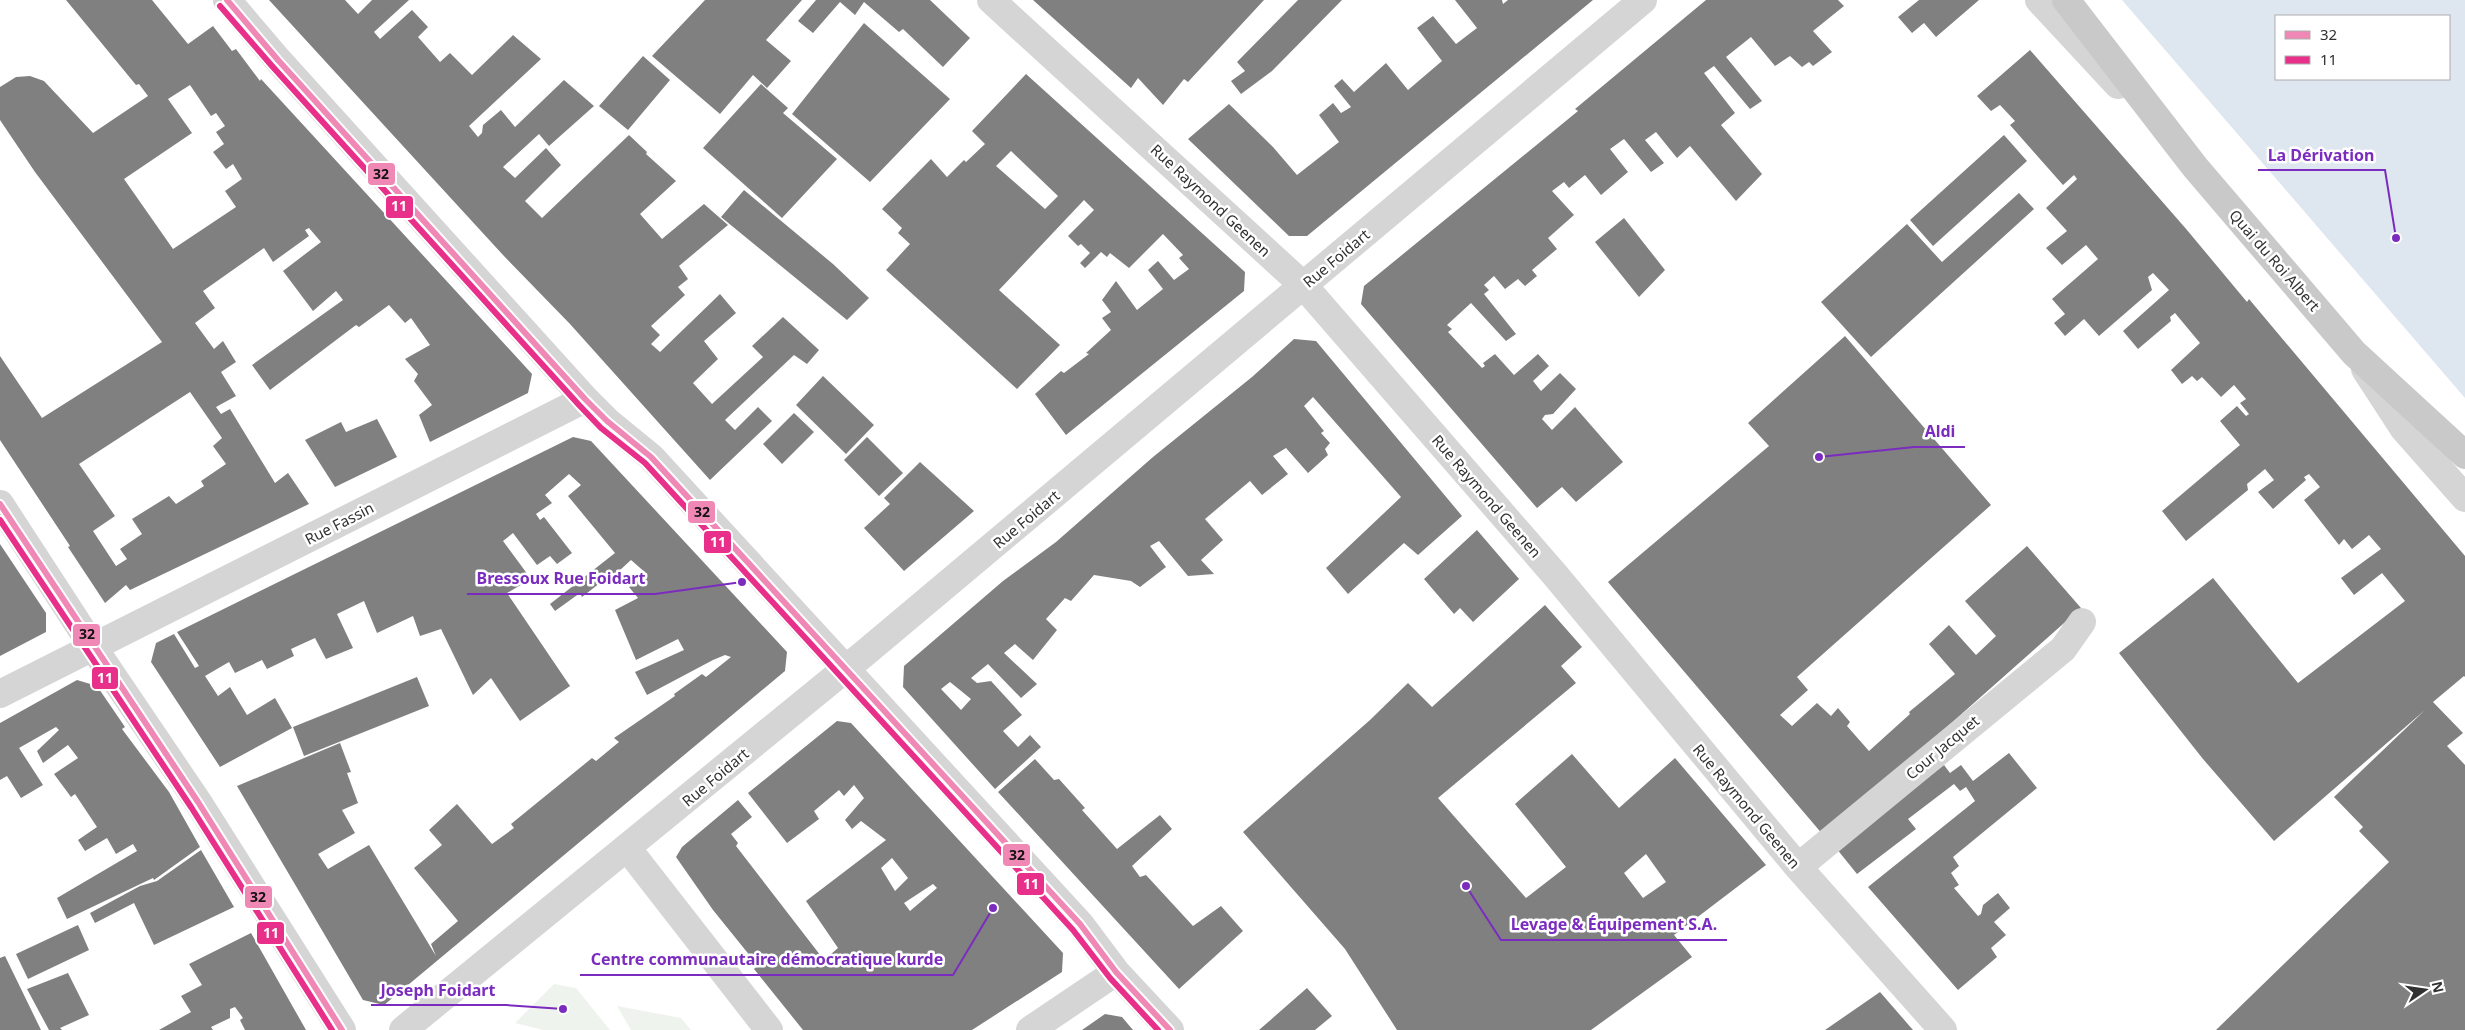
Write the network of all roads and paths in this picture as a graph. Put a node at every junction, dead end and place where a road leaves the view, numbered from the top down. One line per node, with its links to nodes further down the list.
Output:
1 (227, 0): 9 (street)
2 (991, 0): 7 (street, Rue Raymond Geenen)
3 (1643, 0): 7 (street, Rue Foidart)
4 (2039, 0): 6 (street, Quai du Roi Albert)
5 (2066, 0): 6 (main road, Quai du Roi Albert)
6 (2195, 167): 8 (main road, Quai du Roi Albert)
7 (1304, 286): 15 (street, Rue Foidart); 18 (street, Rue Raymond Geenen)
8 (2354, 353): 10 (main road, Quai du Roi Albert); 11 (street, Quai du Roi Albert)
9 (585, 399): 14 (street, Rue Fassin); 15 (street)
10 (2465, 455)
11 (2465, 498)
12 (0, 504): 14 (street)
13 (2082, 622): 18 (street, Cour Jacquet)
14 (92, 648): 16 (street, Rue Fassin); 20 (street)
15 (847, 668): 17 (street, Rue Foidart); 19 (street)
16 (0, 694)
17 (628, 849): 21 (street, Rue Foidart); 22 (street)
18 (1798, 867): 25 (street, Rue Raymond Geenen)
19 (1116, 972): 23 (street); 24 (street)
20 (342, 1030)
21 (403, 1030)
22 (769, 1030)
23 (1030, 1030)
24 (1170, 1030)
25 (1943, 1030)

